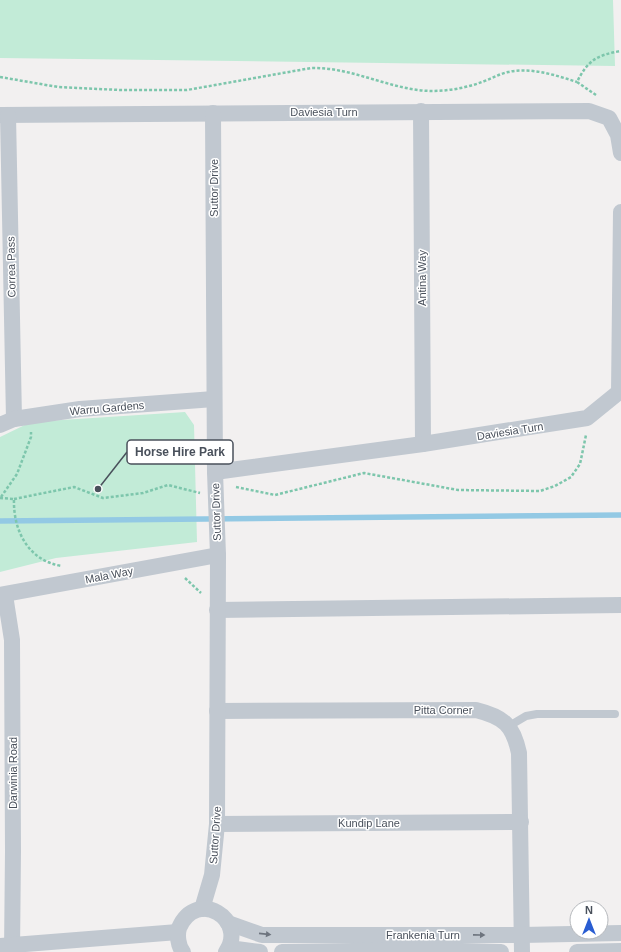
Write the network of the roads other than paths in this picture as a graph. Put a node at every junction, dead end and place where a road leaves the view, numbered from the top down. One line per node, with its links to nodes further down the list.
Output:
1 (421, 111): 2 (street, Daviesia Turn); 4 (street, Daviesia Turn); 8 (street, Antina Way)
2 (213, 113): 3 (street, Daviesia Turn); 6 (street, Suttor Drive)
3 (4, 115): 7 (street, Correa Pass)
4 (621, 153)
5 (621, 212): 8 (street, Daviesia Turn)
6 (214, 399): 7 (street, Warru Gardens); 9 (street, Suttor Drive)
7 (7, 422)
8 (423, 444): 9 (street, Daviesia Turn)
9 (215, 472): 10 (street, Suttor Drive)
10 (218, 555): 11 (street, Mala Way); 13 (street, Suttor Drive)
11 (2, 595): 25 (street, Darwinia Road)
12 (621, 605): 13 (street)
13 (217, 610): 14 (street, Suttor Drive)
14 (217, 711): 16 (street, Pitta Corner); 18 (street, Suttor Drive)
15 (615, 714): 16 (lane)
16 (508, 726): 17 (street, Pitta Corner)
17 (521, 822): 18 (street, Kundip Lane); 23 (street, Pitta Corner)
18 (217, 824): 19 (street, Suttor Drive)
19 (202, 909): 20 (street, Frankenia Turn); 21 (street)
20 (228, 923): 24 (street, Frankenia Turn, one-way to 24); 26 (street)
21 (178, 932): 25 (street); 27 (street)
22 (621, 933): 23 (street, Frankenia Turn)
23 (522, 935): 24 (street, Frankenia Turn, one-way to 23); 31 (street, Pitta Corner)
24 (423, 945): 29 (street, Frankenia Turn); 30 (street, Frankenia Turn)
25 (8, 948)
26 (227, 950): 28 (street)
27 (183, 952)
28 (260, 952)
29 (282, 952)
30 (501, 952)
31 (522, 952)
32 (576, 952): 33 (street)
33 (621, 952)

